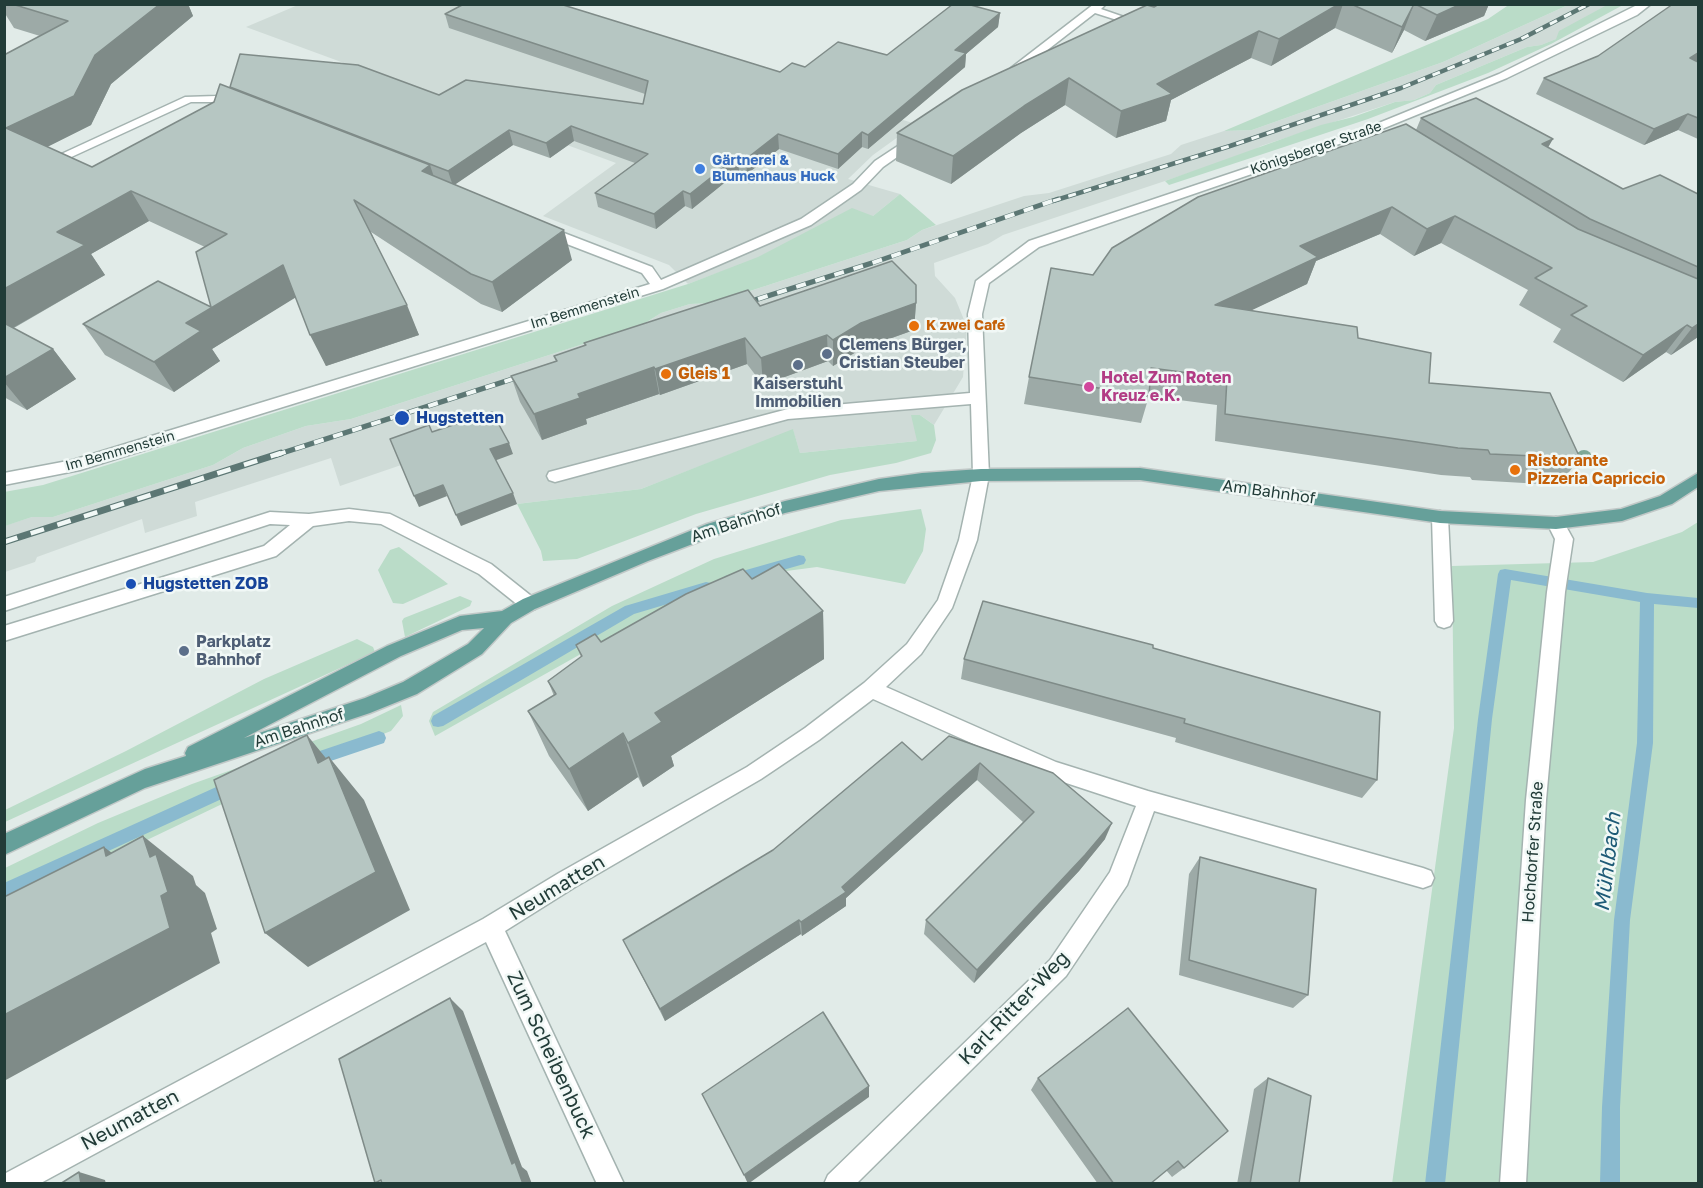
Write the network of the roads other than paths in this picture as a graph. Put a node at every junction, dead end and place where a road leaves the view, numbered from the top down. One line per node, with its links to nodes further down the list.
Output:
1 (1646, 4): 10 (street, Königsberger Straße)
2 (1098, 7): 3 (street); 4 (street)
3 (1149, 28)
4 (1002, 79)
5 (249, 112): 7 (street)
6 (926, 131): 9 (street, Im Bemmenstein)
7 (63, 156)
8 (529, 224): 9 (street)
9 (658, 286): 13 (street, Im Bemmenstein)
10 (978, 399): 11 (street); 12 (street)
11 (981, 475): 15 (main road, Am Bahnhof); 19 (main road, Am Bahnhof); 23 (street, Neumatten)
12 (555, 476)
13 (4, 479)
14 (1698, 479): 17 (main road, Am Bahnhof)
15 (1440, 517): 17 (main road, Am Bahnhof); 21 (street)
16 (309, 520): 18 (street); 19 (street); 22 (street)
17 (1556, 523): 32 (street, Hochdorfer Straße)
18 (4, 604)
19 (529, 604): 20 (main road, Am Bahnhof)
20 (505, 618): 24 (main road, Am Bahnhof); 24 (main road, Am Bahnhof)
21 (1444, 621)
22 (4, 634)
23 (871, 689): 25 (street); 28 (street, Neumatten)
24 (142, 780): 26 (main road, Am Bahnhof)
25 (1148, 800): 27 (street); 31 (street, Karl-Ritter-Weg)
26 (4, 844)
27 (1423, 878)
28 (491, 927): 29 (street, Neumatten); 30 (street, Zum Scheibenbuck)
29 (12, 1184)
30 (611, 1184)
31 (837, 1184)
32 (1513, 1184)

